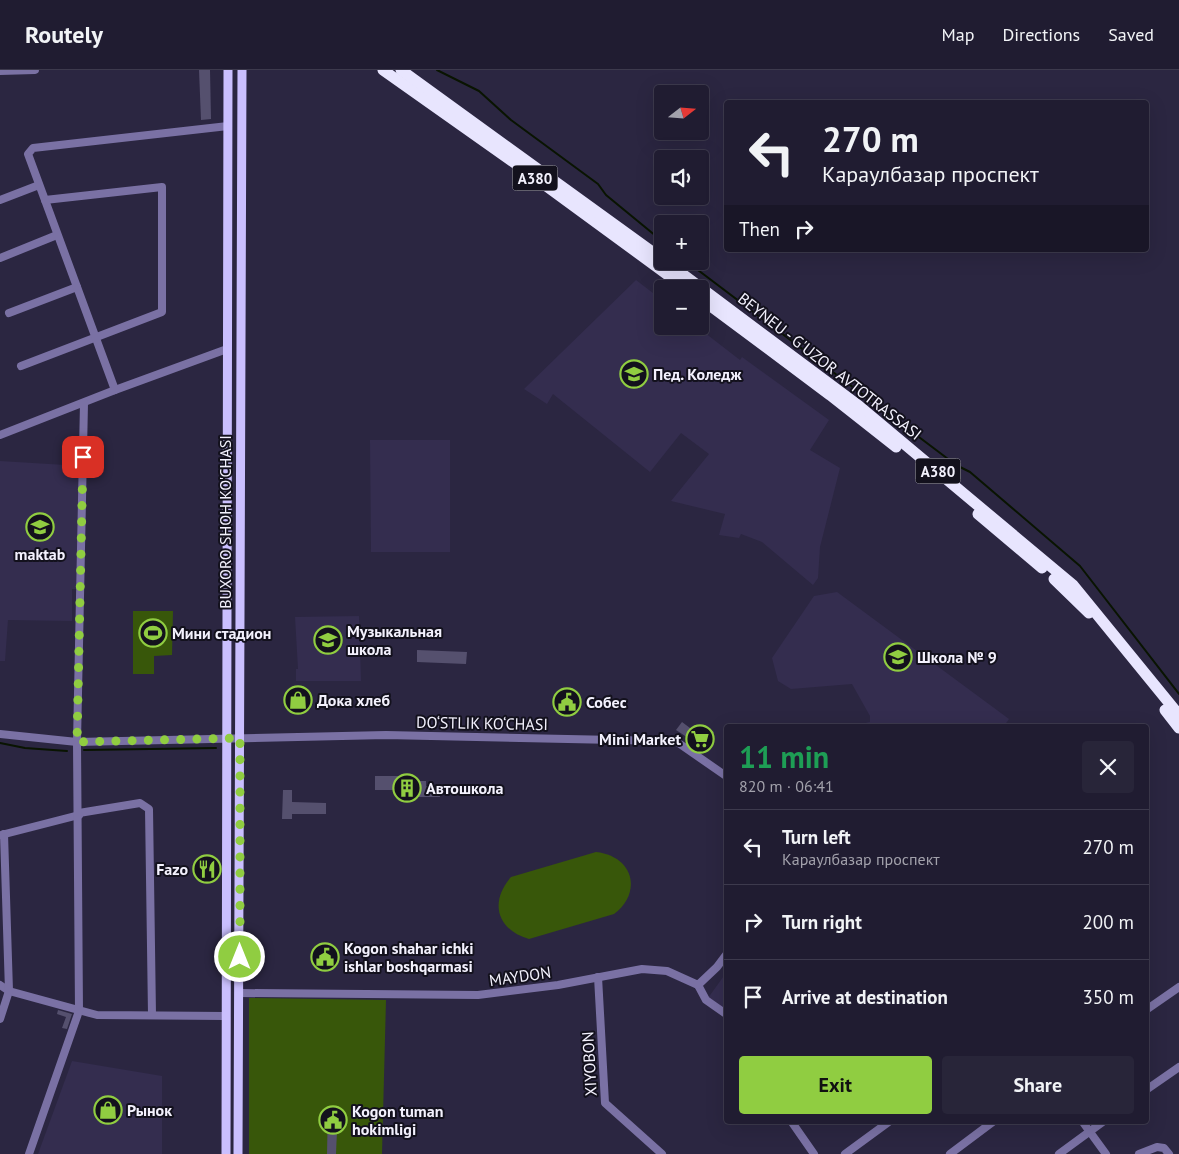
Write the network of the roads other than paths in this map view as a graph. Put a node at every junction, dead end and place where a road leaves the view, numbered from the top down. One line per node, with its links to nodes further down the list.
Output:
1 (36, 70): 6 (street)
2 (228, 70): 7 (main road, BUXORO SHOH KO'CHASI)
3 (242, 70): 28 (main road, BUXORO SHOH KO'CHASI)
4 (383, 70): 15 (highway, A380)
5 (401, 70): 12 (highway, BEYNEU - G'UZOR AVTOTRASSASI / A380)
6 (0, 71)
7 (228, 126): 8 (street); 20 (main road, BUXORO SHOH KO'CHASI)
8 (39, 185): 9 (street); 10 (street)
9 (0, 200)
10 (45, 200): 11 (street); 19 (street)
11 (57, 236): 13 (street); 16 (street)
12 (654, 253)
13 (0, 258)
14 (677, 270): 25 (highway, BEYNEU - G'UZOR AVTOTRASSASI / A380)
15 (675, 280)
16 (78, 288): 18 (street); 19 (street)
17 (709, 305): 26 (highway, BEYNEU - G'UZOR AVTOTRASSASI / A380)
18 (9, 313)
19 (97, 338): 21 (street); 22 (street)
20 (227, 350): 22 (street); 29 (main road, BUXORO SHOH KO'CHASI)
21 (21, 366)
22 (115, 390): 23 (street)
23 (84, 402): 24 (street); 30 (street)
24 (0, 435)
25 (1179, 716)
26 (1179, 728)
27 (0, 734): 30 (street, DO‘STLIK KO‘CHASI)
28 (240, 738): 29 (street, DO‘STLIK KO‘CHASI); 31 (street, DO‘STLIK KO‘CHASI); 41 (main road, BUXORO SHOH KO'CHASI)
29 (227, 739): 30 (street, DO‘STLIK KO‘CHASI); 40 (main road, BUXORO SHOH KO'CHASI)
30 (77, 742): 32 (street)
31 (724, 775)
32 (79, 814): 33 (street); 43 (street); 45 (street)
33 (2, 834): 39 (street)
34 (724, 958): 37 (street)
35 (598, 977): 37 (street, MAYDON); 41 (street, MAYDON); 59 (street, XIYOBON)
36 (0, 985): 39 (street)
37 (698, 985): 44 (street)
38 (1179, 987): 42 (street)
39 (9, 991): 43 (street); 47 (street)
40 (226, 993): 41 (main road); 46 (main road, BUXORO SHOH KO'CHASI)
41 (240, 993): 58 (main road, BUXORO SHOH KO'CHASI)
42 (1149, 1008)
43 (80, 1011): 45 (street); 56 (street)
44 (724, 1013)
45 (152, 1015): 46 (street)
46 (225, 1016): 57 (main road, BUXORO SHOH KO'CHASI)
47 (0, 1019)
48 (1179, 1066): 49 (street)
49 (1149, 1088)
50 (792, 1124): 60 (street)
51 (886, 1124): 61 (street)
52 (990, 1124): 62 (street)
53 (1084, 1124): 55 (street)
54 (1100, 1124): 55 (street)
55 (1089, 1132): 63 (street); 64 (street)
56 (29, 1154)
57 (226, 1154)
58 (238, 1154)
59 (662, 1154)
60 (814, 1154)
61 (845, 1154)
62 (950, 1154)
63 (1059, 1154)
64 (1106, 1154)
65 (1139, 1154): 66 (street)
66 (1169, 1154)

